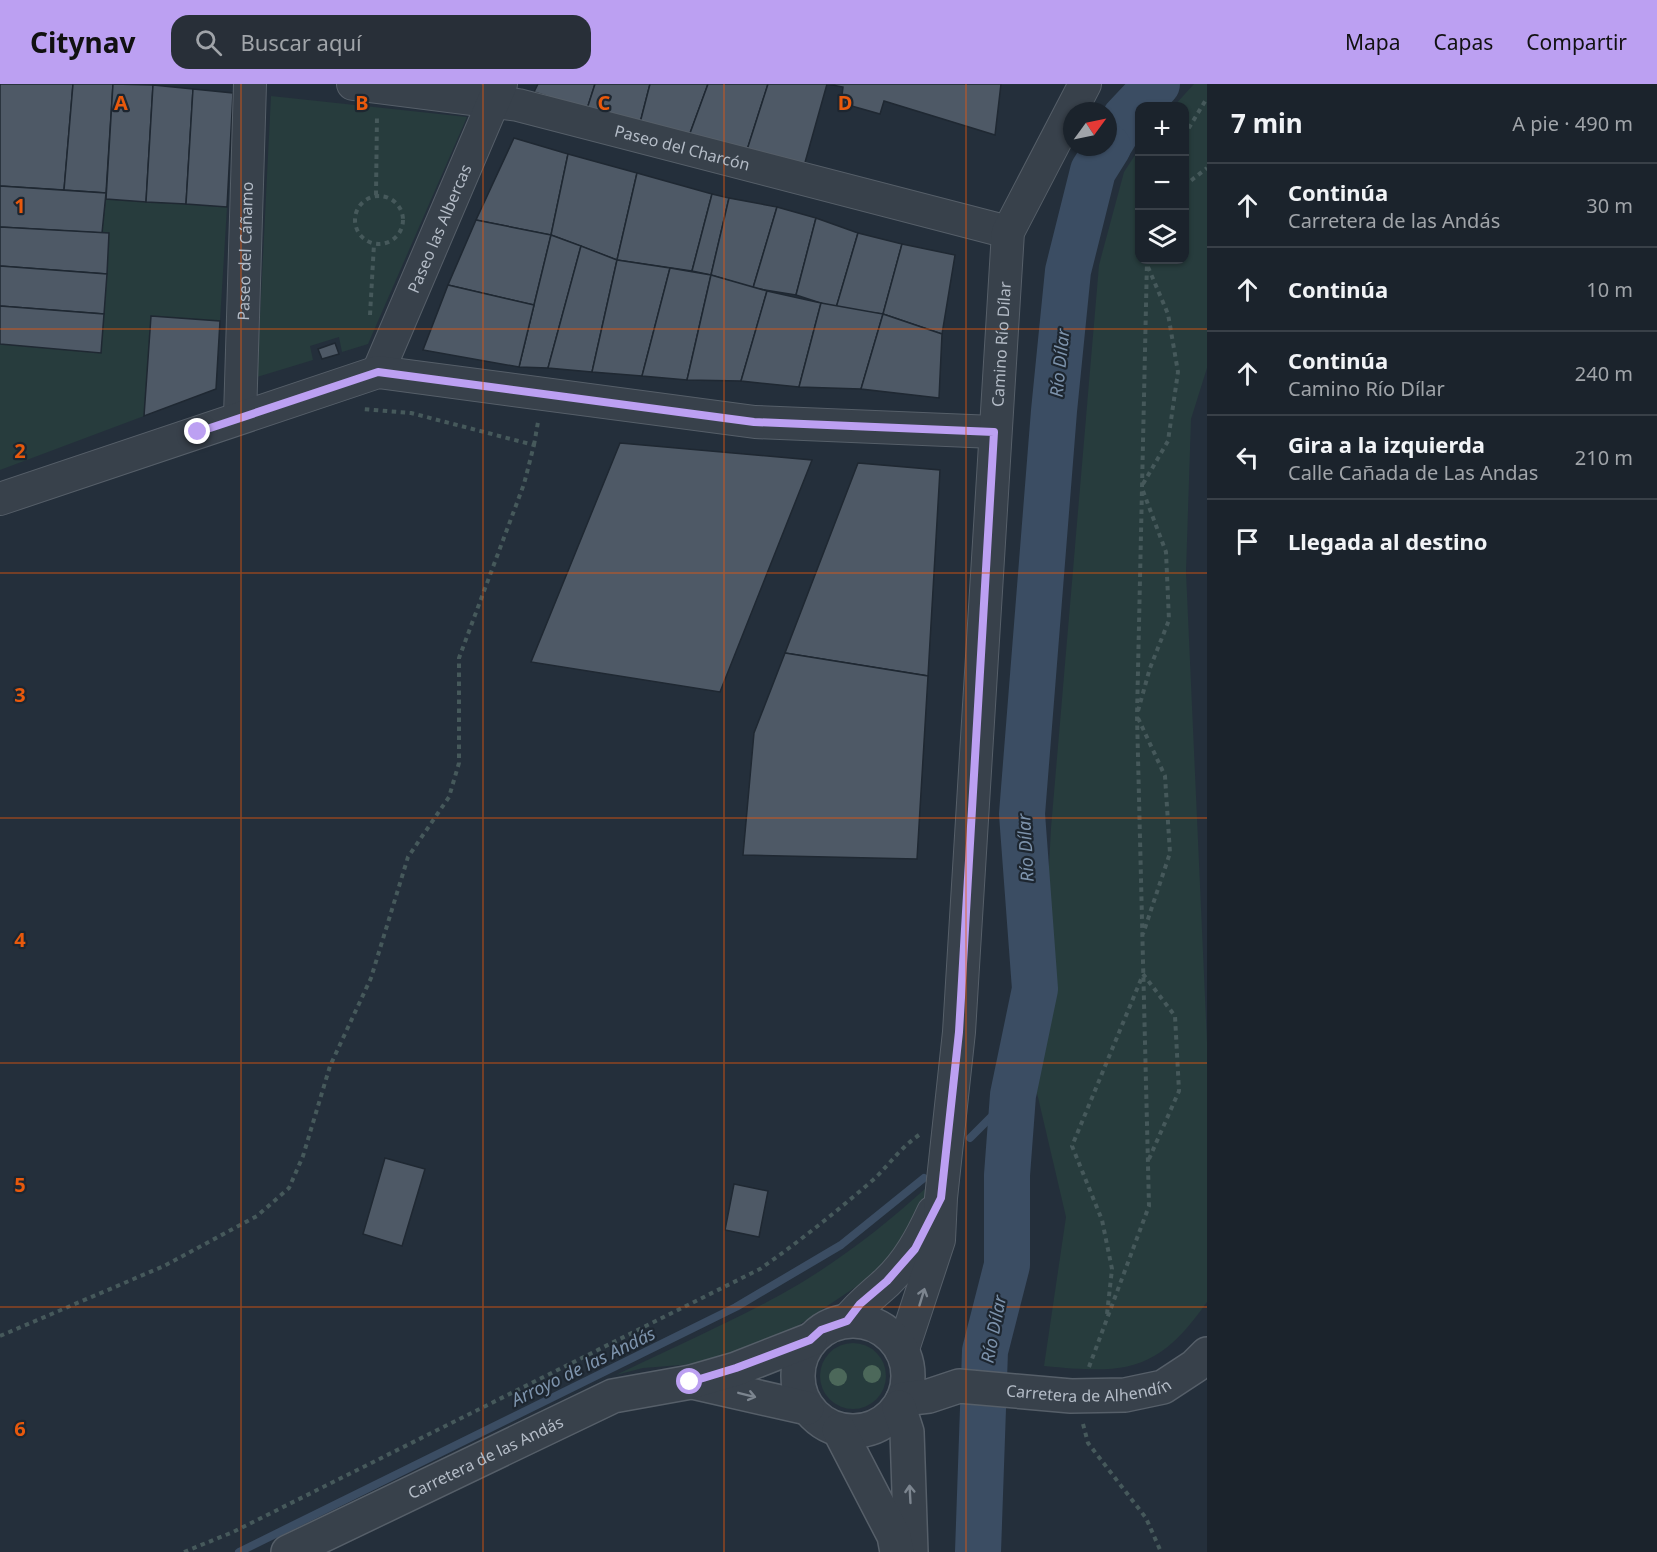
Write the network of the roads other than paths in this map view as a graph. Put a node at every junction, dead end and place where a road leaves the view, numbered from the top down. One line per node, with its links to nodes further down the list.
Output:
1 (250, 84): 7 (street, Paseo del Cáñamo)
2 (1082, 85): 5 (street, Camino Río Dílar)
3 (366, 86): 4 (street, Paseo del Charcón)
4 (497, 93): 5 (street, Paseo del Charcón); 6 (street, Paseo las Albercas)
5 (1008, 232): 8 (street, Camino Río Dílar)
6 (378, 372): 7 (street); 8 (street)
7 (240, 417): 9 (street)
8 (994, 432): 10 (street, Camino Río Dílar)
9 (0, 499)
10 (941, 1198): 11 (street, Camino Río Dílar); 14 (street, Camino Río Dílar, one-way to 10)
11 (847, 1321): 12 (street); 14 (street)
12 (810, 1340): 15 (street, Carretera de las Andás); 18 (street)
13 (1207, 1354): 16 (street, Carretera de Alhendín)
14 (904, 1356): 16 (street, Carretera de Alhendín); 17 (street)
15 (690, 1382): 18 (street, Carretera de las Andás, one-way to 18); 20 (street, Carretera de las Andás)
16 (959, 1386): 17 (street, Carretera de Alhendín)
17 (901, 1403): 19 (street); 22 (street, one-way to 17)
18 (807, 1408): 19 (street)
19 (839, 1430): 21 (street)
20 (288, 1552)
21 (897, 1552)
22 (911, 1552)

